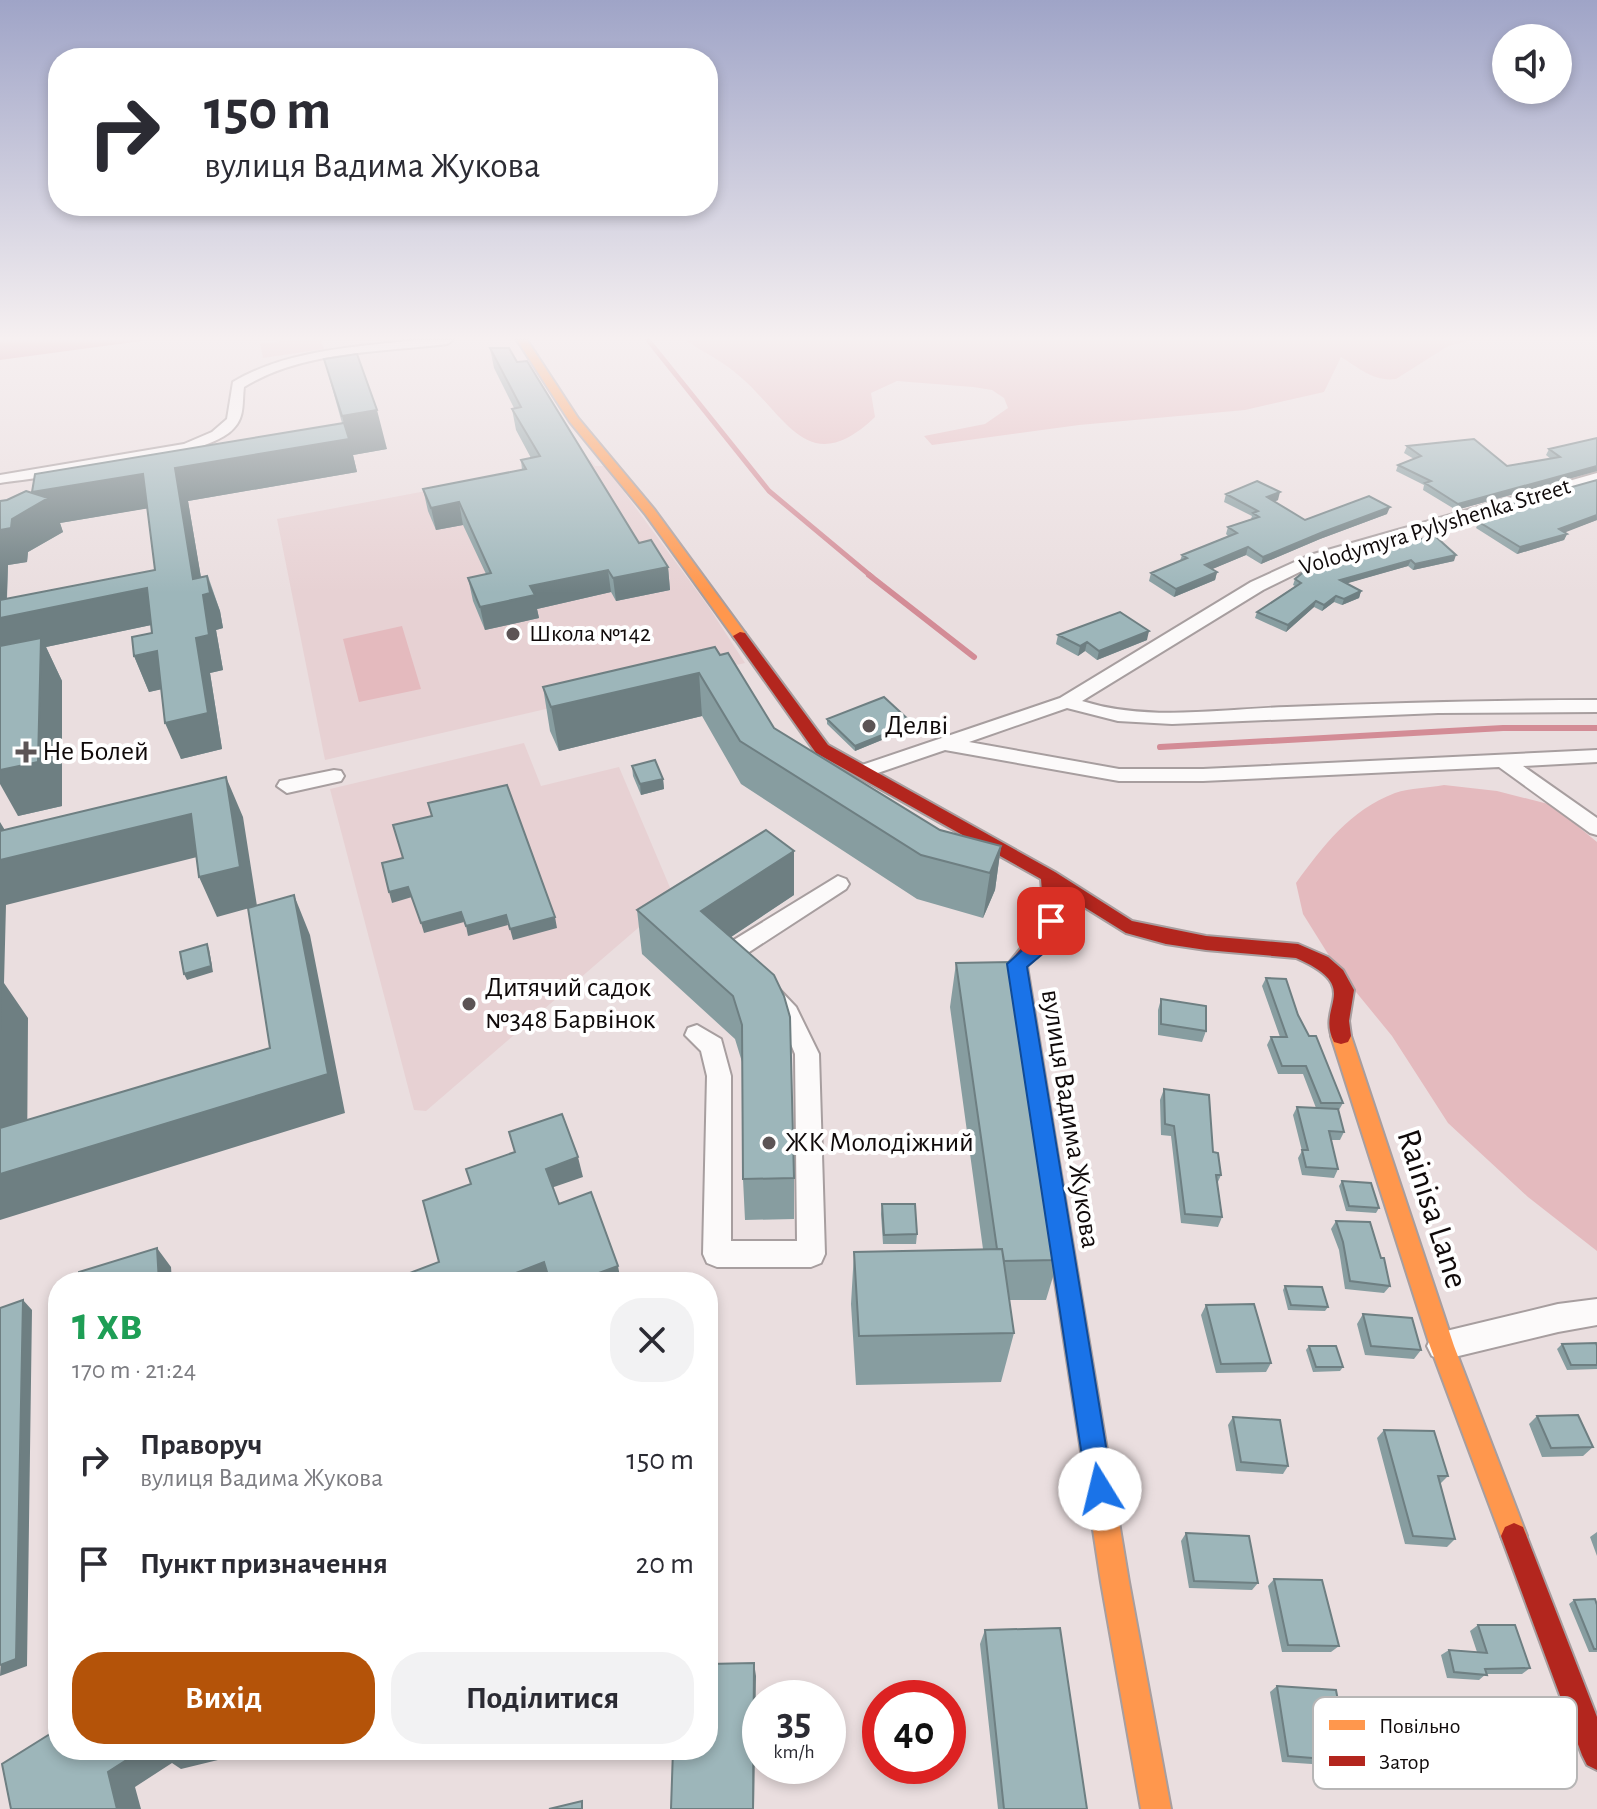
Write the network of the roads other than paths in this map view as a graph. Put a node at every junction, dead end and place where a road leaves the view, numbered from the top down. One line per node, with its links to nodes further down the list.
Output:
1 (229, 424): 4 (street)
2 (578, 424): 10 (street)
3 (1597, 477): 5 (street, Volodymyra Pylyshenka Street)
4 (0, 479)
5 (1067, 702): 6 (street); 7 (street, Volodymyra Pylyshenka Street)
6 (1597, 706)
7 (947, 745): 9 (street); 10 (street, Volodymyra Pylyshenka Street)
8 (1597, 756): 9 (street)
9 (1502, 760): 13 (street)
10 (863, 772): 14 (street)
11 (334, 776): 12 (street)
12 (287, 786)
13 (1597, 828)
14 (1049, 876): 18 (street, Rainisa Lane); 22 (street, вулиця Вадима Жукова)
15 (838, 884): 16 (street)
16 (697, 1035)
17 (1597, 1312): 18 (street)
18 (1442, 1346): 19 (street, Rainisa Lane)
19 (1575, 1697)
20 (1577, 1702): 21 (street, Rainisa Lane)
21 (1597, 1755)
22 (1156, 1809)

